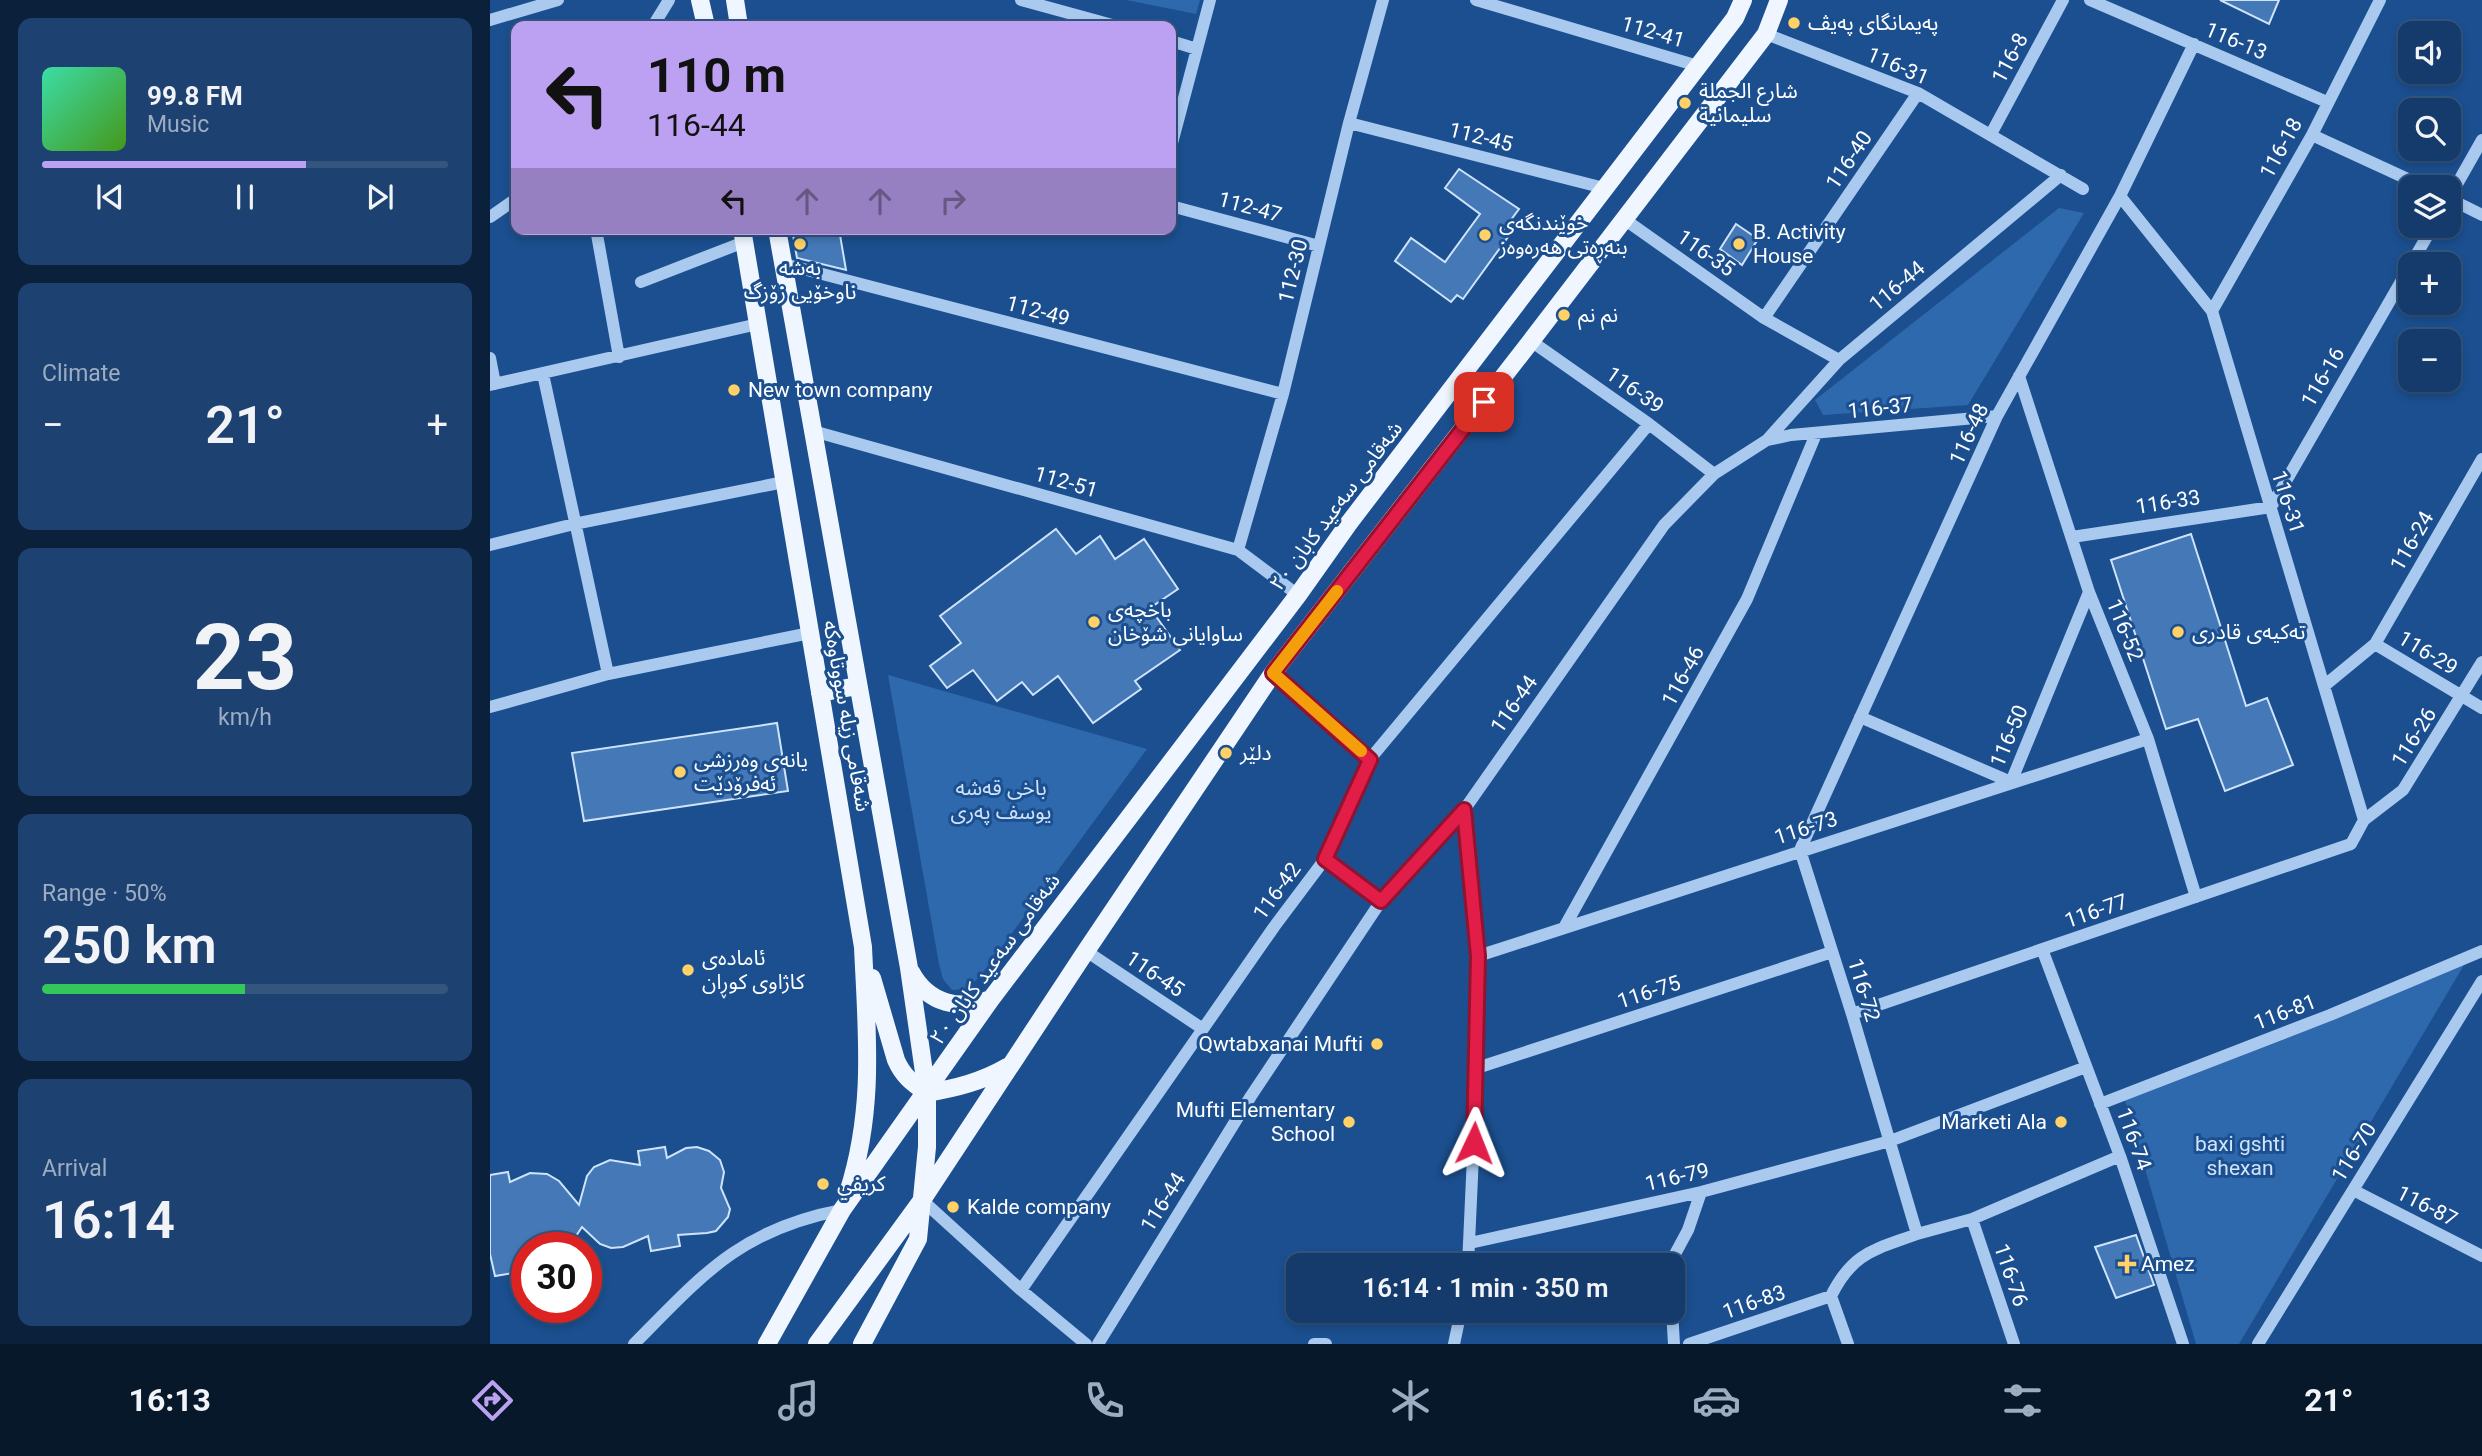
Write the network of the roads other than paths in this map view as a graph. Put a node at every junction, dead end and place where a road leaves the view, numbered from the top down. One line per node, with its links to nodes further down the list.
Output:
1 (558, 0): 15 (street)
2 (669, 0): 16 (street)
3 (701, 0): 17 (main road)
4 (735, 0): 18 (main road)
5 (1210, 0): 23 (street)
6 (1383, 0): 27 (street, 112-30)
7 (1476, 0): 24 (street, 112-41)
8 (1744, 0): 24 (main road, شەقامی سەعید کابان ٢٠)
9 (1779, 0): 20 (main road)
10 (2063, 0): 29 (street, 116-8)
11 (2090, 0): 14 (street, 116-13)
12 (2380, 0): 26 (street, 116-18)
13 (1028, 1): 19 (street)
14 (2112, 4): 22 (street, 116-13)
15 (490, 20)
16 (656, 21)
17 (705, 21)
18 (738, 21)
19 (1098, 21)
20 (1766, 34): 25 (street, 116-31); 43 (main road)
21 (1176, 43): 23 (street)
22 (2194, 44): 26 (street, 116-13); 37 (street, 116-48)
23 (1197, 49): 28 (street)
24 (1698, 66): 35 (main road, شەقامی سەعید کابان ٢٠)
25 (1918, 93): 29 (street, 116-31); 52 (street, 116-40)
26 (2327, 102): 30 (street, 116-18)
27 (1349, 123): 35 (street, 112-45); 47 (street, 112-30)
28 (1176, 128)
29 (1991, 134): 32 (street, 116-31)
30 (2312, 135): 33 (street); 51 (street, 116-18)
31 (2482, 140): 34 (street)
32 (2061, 175): 36 (street, 116-31); 57 (street, 116-44)
33 (2399, 175)
34 (2461, 178)
35 (1604, 188): 71 (main road, شەقامی سەعید کابان ٢٠)
36 (2083, 189)
37 (2120, 196): 51 (street, 116-31); 59 (street, 116-48)
38 (511, 202): 42 (street)
39 (2461, 205): 41 (street)
40 (1176, 207): 47 (street, 112-47)
41 (2482, 215)
42 (490, 217)
43 (1624, 219): 52 (street, 116-35); 54 (main road)
44 (598, 235): 55 (street)
45 (778, 235): 48 (main road, شەقامی زیلە سووتاوەکە)
46 (743, 236): 49 (street); 53 (main road, شەقامی زیلە سووتاوەکە)
47 (1319, 246): 61 (street, 112-30)
48 (784, 264): 61 (street, 112-49); 64 (main road, شەقامی زیلە سووتاوەکە)
49 (641, 282)
50 (2398, 286): 70 (street, 116-16)
51 (2211, 311): 70 (street, 116-31)
52 (1764, 318): 57 (street, 116-35)
53 (758, 324): 55 (street); 69 (main road, شەقامی زیلە سووتاوەکە)
54 (1531, 341): 63 (street, 116-39); 74 (main road)
55 (619, 357): 58 (street)
56 (490, 358): 60 (street)
57 (1839, 360): 66 (street, 116-44)
58 (543, 374): 60 (street); 72 (street)
59 (2019, 376): 62 (street, 116-48); 73 (street, 116-52)
60 (492, 384)
61 (1283, 394): 76 (street, 112-30)
62 (1997, 416): 65 (street, 116-37); 90 (street, 116-48)
63 (1649, 424): 68 (street, 116-39); 92 (street, 116-42)
64 (813, 431): 76 (street, 112-51); 84 (main road, شەقامی زیلە سووتاوەکە)
65 (1816, 434): 66 (street, 116-37); 100 (street, 116-46)
66 (1767, 440): 68 (street, 116-44)
67 (2482, 459): 80 (street, 116-24)
68 (1714, 474): 94 (street, 116-44)
69 (784, 482): 72 (street); 79 (main road, شەقامی زیلە سووتاوەکە)
70 (2271, 507): 73 (street, 116-33); 85 (street, 116-31)
71 (1349, 523): 74 (main road); 78 (main road, شەقامی سەعید کابان ٢٠)
72 (574, 524): 75 (street); 83 (street)
73 (2072, 537): 77 (street, 116-52)
74 (1374, 543): 82 (main road)
75 (490, 545)
76 (1238, 550): 78 (street, 112-51)
77 (2089, 592): 91 (street, 116-52); 93 (street, 116-50)
78 (1298, 595): 109 (main road, شەقامی سەعید کابان ٢٠)
79 (810, 633): 83 (street); 86 (main road, شەقامی زیلە سووتاوەکە)
80 (2375, 644): 85 (street, 116-29); 87 (street, 116-29)
81 (2482, 662): 87 (street, 116-26)
82 (1273, 673): 92 (street); 103 (main road)
83 (608, 674): 88 (street)
84 (857, 686): 86 (main road); 107 (main road, شەقامی زیلە سووتاوەکە)
85 (2324, 686): 95 (street, 116-31)
86 (820, 693): 101 (main road, شەقامی زیلە سووتاوەکە)
87 (2462, 696): 89 (street, 116-29); 95 (street, 116-26)
88 (490, 707)
89 (2482, 708)
90 (1860, 717): 93 (street, 116-50); 96 (street, 116-48)
91 (2148, 739): 93 (street, 116-73); 98 (street, 116-52)
92 (1370, 760): 97 (street, 116-42)
93 (2011, 782): 96 (street, 116-73)
94 (1464, 810): 99 (street, 116-44); 106 (street)
95 (2364, 820): 98 (street, 116-77)
96 (1800, 850): 100 (street, 116-73); 105 (street, 116-72)
97 (1325, 859): 99 (street); 111 (street, 116-42)
98 (2196, 897): 102 (street, 116-77)
99 (1381, 901): 140 (street, 116-44)
100 (1565, 926): 106 (street, 116-73)
101 (863, 947): 115 (main road); 122 (main road, شەقامی زیلە سووتاوەکە)
102 (2042, 949): 110 (street, 116-77); 113 (street, 116-74)
103 (1086, 951): 111 (street, 116-45); 112 (main road)
104 (2482, 951): 116 (street, 116-81)
105 (1832, 952): 110 (street, 116-72); 114 (street, 116-75)
106 (1478, 956): 114 (street)
107 (909, 968): 109 (main road); 115 (main road, شەقامی زیلە سووتاوەکە)
108 (2482, 981): 119 (street, 116-70)
109 (991, 999): 115 (main road, شەقامی سەعید کابان ٢٠)
110 (1852, 1014): 117 (street, 116-72)
111 (1203, 1029): 129 (street, 116-42)
112 (1010, 1066): 115 (main road); 121 (main road)
113 (2086, 1067): 116 (street, 116-74); 117 (street, 116-79)
114 (1477, 1068): 125 (street)
115 (927, 1093): 121 (main road, شەقامی زیلە سووتاوەکە); 122 (main road, شەقامی سەعید کابان ٢٠)
116 (2100, 1104): 118 (street, 116-74)
117 (1890, 1141): 120 (street, 116-79); 124 (street)
118 (2120, 1156): 123 (street); 148 (street, 116-74)
119 (2353, 1190): 128 (street, 116-87); 149 (street, 116-70)
120 (1701, 1192): 125 (street, 116-79); 127 (street)
121 (922, 1200): 129 (street); 131 (main road, شەقامی زیلە سووتاوەکە); 136 (main road)
122 (842, 1210): 134 (street); 135 (main road)
123 (1972, 1219): 124 (street); 147 (street, 116-76)
124 (1917, 1234): 130 (street)
125 (1470, 1243): 126 (street)
126 (1469, 1253)
127 (1676, 1253)
128 (2482, 1256)
129 (1021, 1290): 139 (street)
130 (1831, 1296): 145 (street, 116-83); 146 (street)
131 (876, 1319): 137 (main road, شەقامی زیلە سووتاوەکە); 138 (street)
132 (1458, 1323): 143 (street)
133 (1673, 1323): 144 (street)
134 (634, 1344)
135 (767, 1344)
136 (817, 1344)
137 (862, 1344)
138 (871, 1344)
139 (1086, 1344)
140 (1098, 1344)
141 (1314, 1344): 142 (street)
142 (1326, 1344)
143 (1454, 1344)
144 (1674, 1344)
145 (1689, 1344)
146 (1847, 1344)
147 (2014, 1344)
148 (2183, 1344)
149 (2258, 1344)

